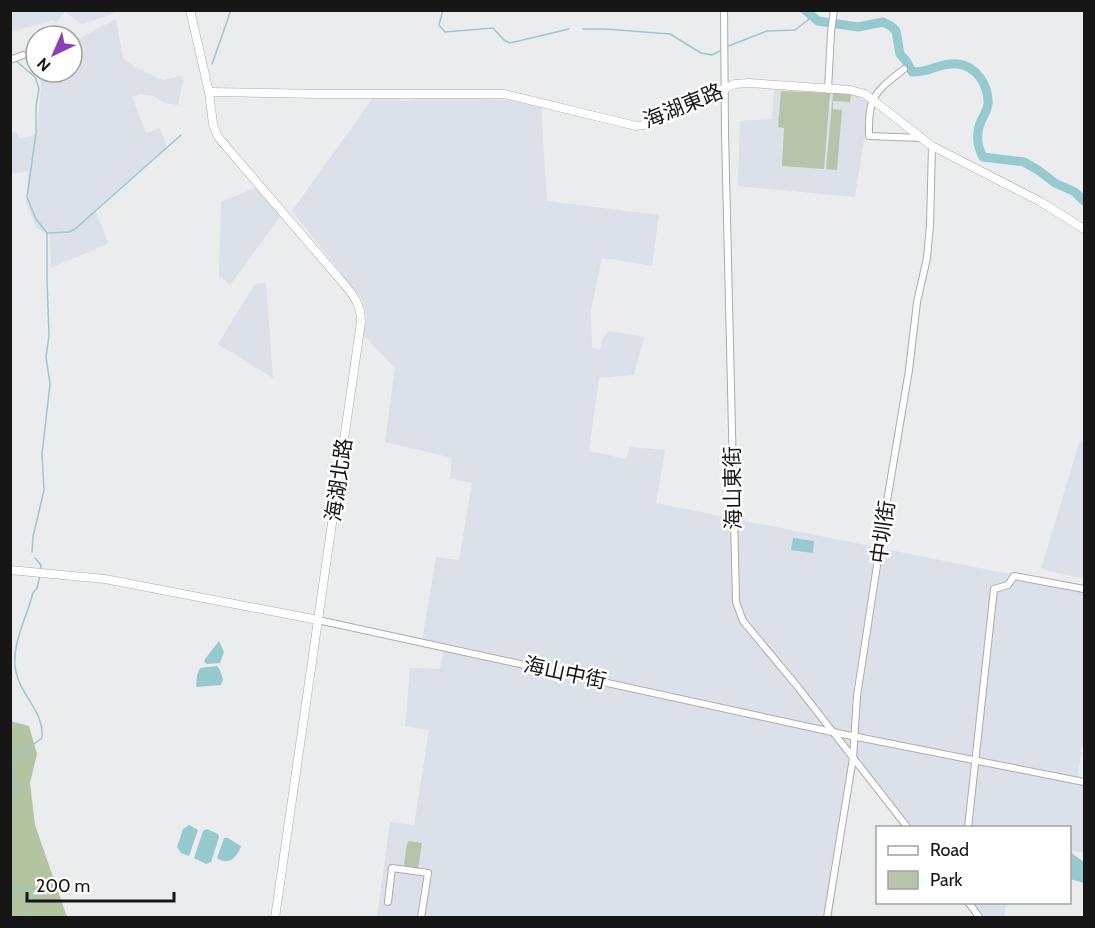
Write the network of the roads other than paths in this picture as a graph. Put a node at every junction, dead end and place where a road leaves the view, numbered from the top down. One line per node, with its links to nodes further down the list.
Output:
1 (190, 10): 9 (street, 海湖北路)
2 (724, 10): 7 (street, 海山東街)
3 (834, 13): 8 (street)
4 (23, 55): 5 (street)
5 (10, 60)
6 (904, 69): 11 (street)
7 (725, 88): 8 (street, 海湖東路); 10 (street, 海湖東路); 19 (street, 海山東街)
8 (828, 90): 11 (street, 海湖東路)
9 (209, 92): 10 (street, 海湖東路); 12 (street, 海湖北路)
10 (230, 94): 12 (street)
11 (872, 99): 13 (street, 海湖東路); 13 (street)
12 (211, 111): 18 (street, 海湖北路)
13 (921, 138): 14 (street, 海湖東路)
14 (932, 146): 15 (street, 海湖東路); 20 (street, 中圳街)
15 (1084, 229)
16 (10, 570): 18 (street, 海山中街)
17 (1084, 590): 22 (street)
18 (318, 620): 19 (street, 海山中街); 28 (street, 海湖北路)
19 (832, 732): 20 (street, 海山中街); 21 (street, 海山東街)
20 (855, 736): 21 (street, 中圳街); 22 (street, 海山中街)
21 (853, 758): 24 (street, 海山東街); 30 (street, 中圳街)
22 (977, 762): 23 (street, 海山中街); 25 (street)
23 (1084, 782)
24 (906, 826)
25 (968, 826)
26 (388, 902): 29 (street)
27 (969, 904): 31 (street)
28 (275, 918)
29 (421, 918)
30 (827, 918)
31 (980, 918)

